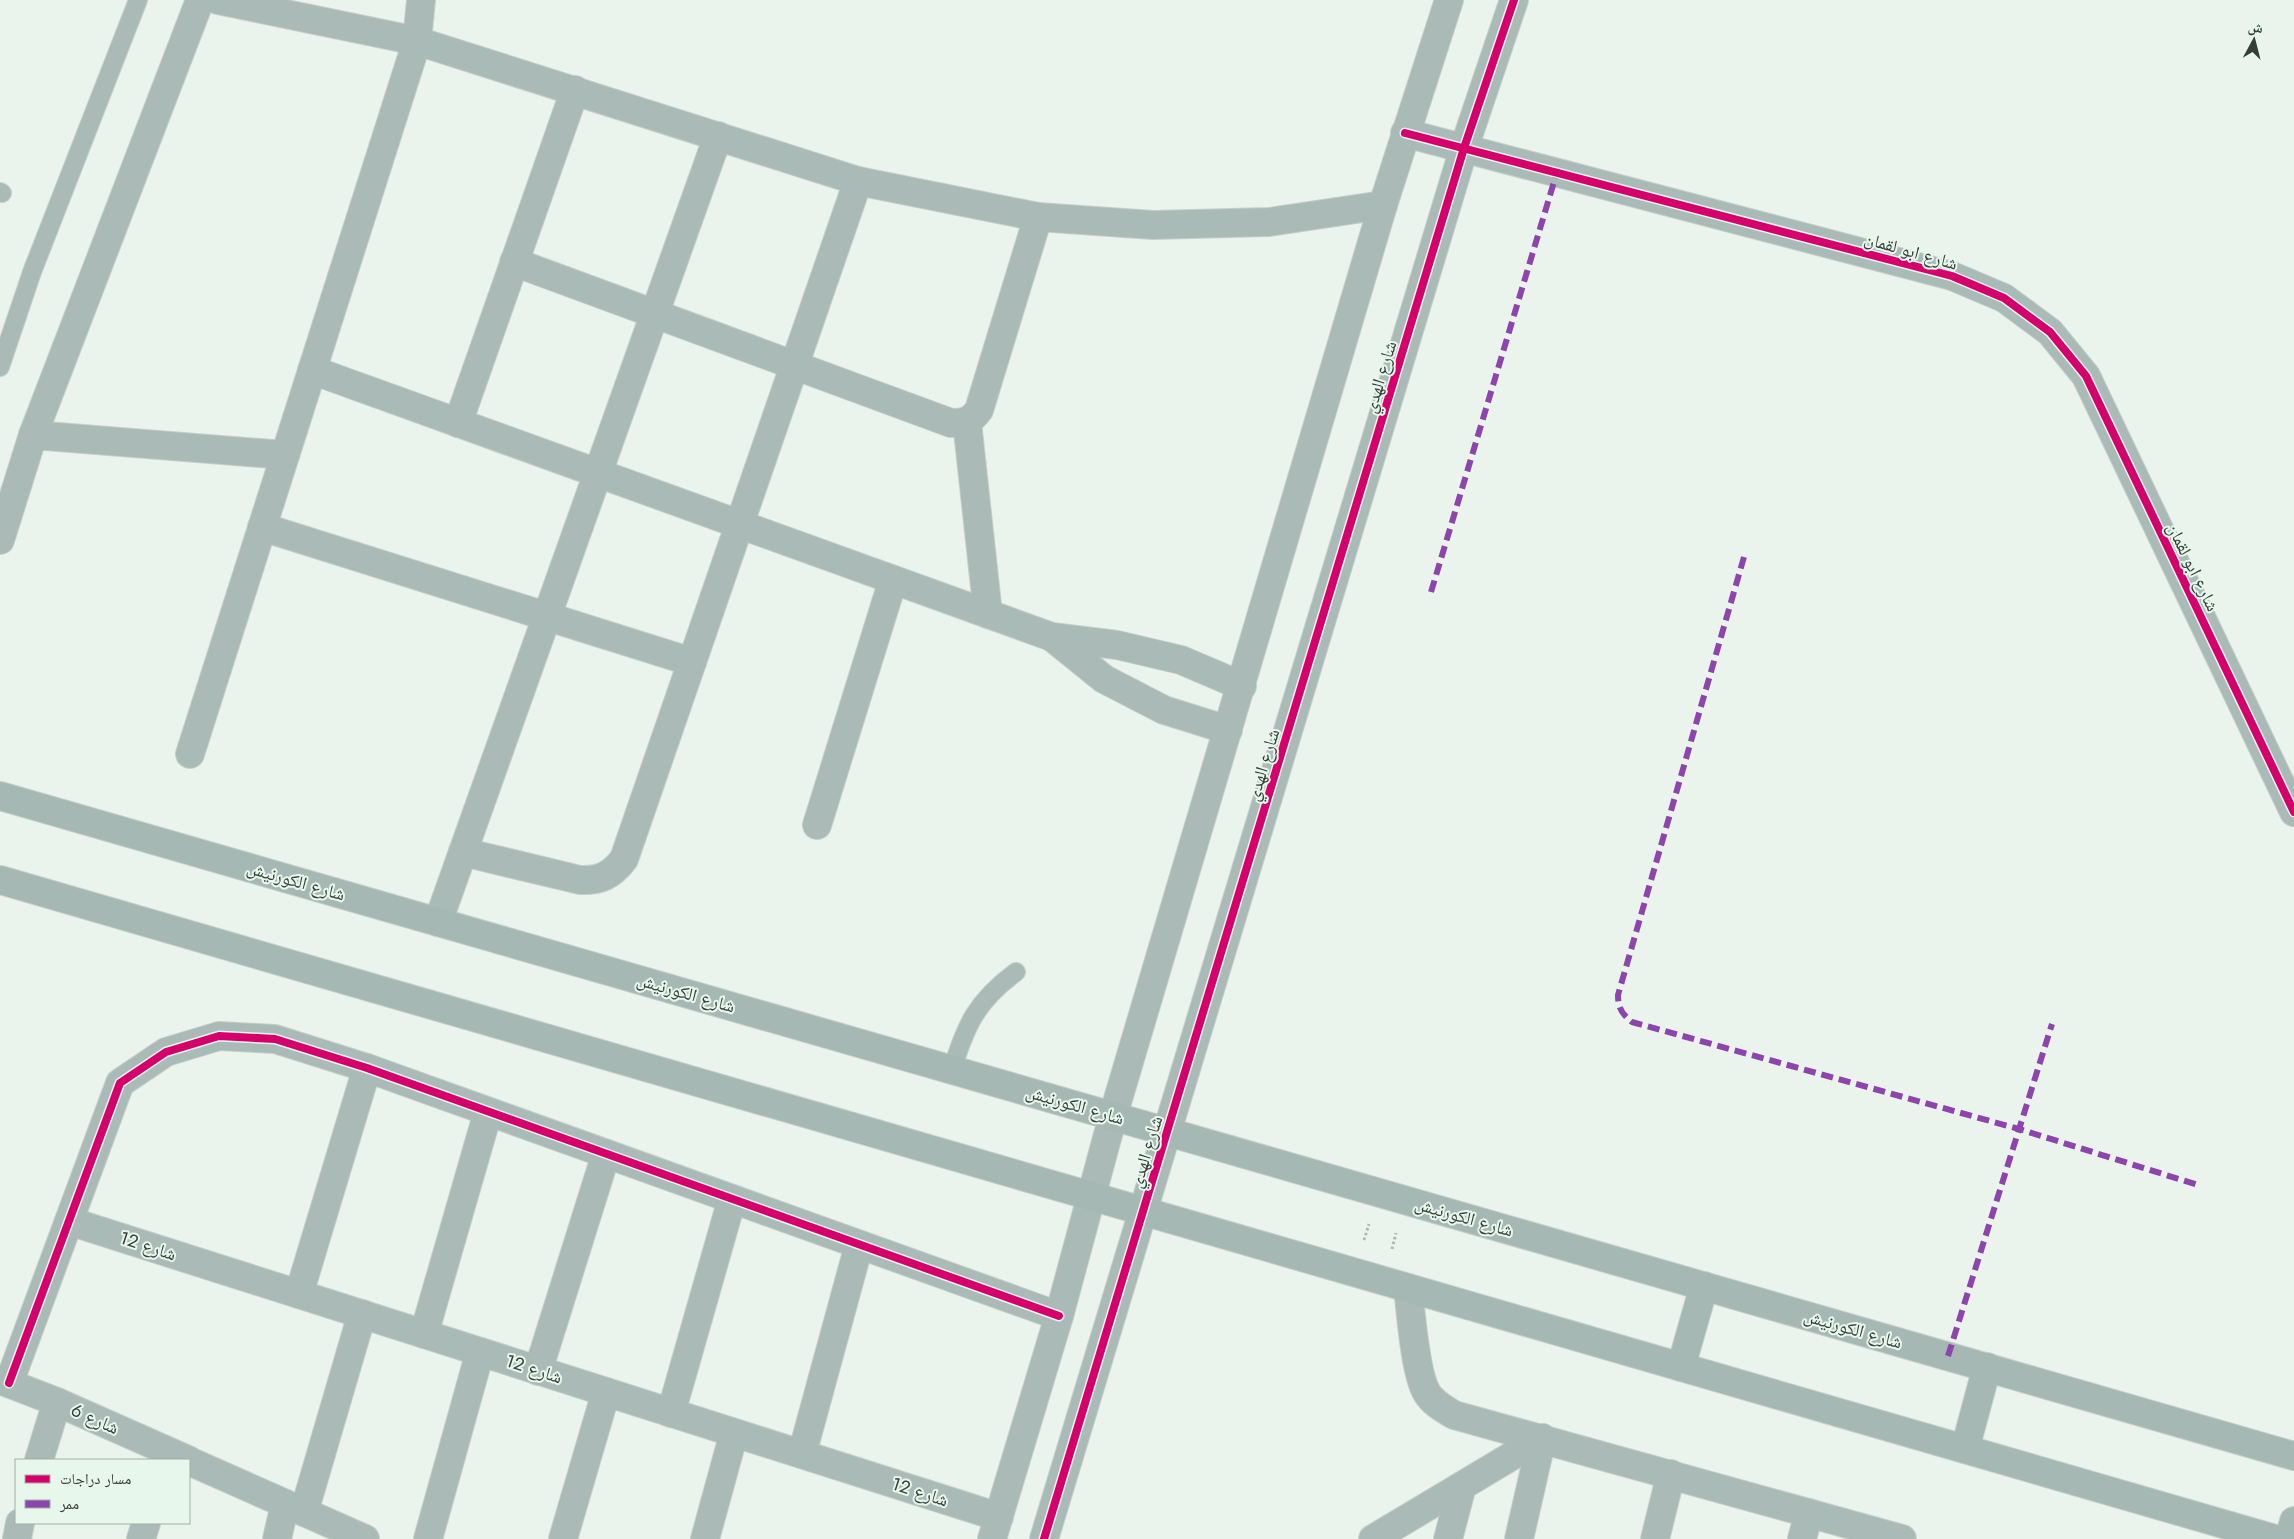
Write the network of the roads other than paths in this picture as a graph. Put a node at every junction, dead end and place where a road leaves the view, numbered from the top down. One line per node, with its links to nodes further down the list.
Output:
1 (138, 0): 18 (lane)
2 (200, 0): 22 (street)
3 (218, 0): 7 (street)
4 (421, 0): 7 (street)
5 (1449, 0): 9 (street)
6 (1514, 0): 11 (street, شارع الهدي)
7 (417, 41): 8 (street); 19 (street)
8 (575, 90): 10 (street); 15 (street)
9 (1405, 133): 11 (street, شارع ابو لقمان); 13 (street)
10 (718, 136): 12 (street); 16 (street)
11 (1464, 148): 37 (street, شارع ابو لقمان); 47 (street, شارع الهدي)
12 (858, 181): 14 (street); 17 (street)
13 (1383, 206): 14 (street); 33 (street)
14 (1038, 217): 20 (street)
15 (514, 262): 16 (street); 21 (street)
16 (655, 314): 17 (street); 24 (street)
17 (795, 365): 20 (street); 25 (street)
18 (0, 367)
19 (312, 370): 21 (street); 23 (street)
20 (967, 422): 29 (street)
21 (458, 423): 24 (street)
22 (33, 435): 23 (street); 27 (street)
23 (285, 455): 26 (street)
24 (598, 473): 25 (street); 30 (street)
25 (740, 524): 28 (street); 32 (street)
26 (262, 526): 30 (street); 35 (street)
27 (0, 540)
28 (893, 580): 29 (street); 38 (street)
29 (988, 614): 31 (street)
30 (547, 616): 32 (street); 39 (street)
31 (1052, 637): 33 (street); 34 (street)
32 (692, 662): 39 (street)
33 (1242, 686): 34 (street)
34 (1228, 730): 46 (street)
35 (190, 754)
36 (0, 796): 41 (main road, شارع الكورنيش)
37 (2294, 812)
38 (817, 825)
39 (464, 852): 41 (street)
40 (0, 880): 49 (main road)
41 (438, 922): 44 (main road, شارع الكورنيش)
42 (1016, 972): 44 (lane)
43 (367, 1068): 45 (street); 52 (street); 56 (street)
44 (952, 1070): 46 (main road, شارع الكورنيش)
45 (488, 1112): 48 (street); 59 (street)
46 (1113, 1116): 47 (main road, شارع الكورنيش); 49 (street)
47 (1168, 1132): 51 (street, شارع الهدي); 55 (main road, شارع الكورنيش)
48 (606, 1154): 50 (street); 63 (street)
49 (1092, 1196): 51 (main road); 58 (street)
50 (732, 1199): 53 (street); 67 (street)
51 (1144, 1211): 54 (main road); 91 (street, شارع الهدي)
52 (69, 1221): 56 (street, شارع 12); 64 (street)
53 (859, 1244): 58 (street); 71 (street)
54 (1396, 1284): 61 (main road); 69 (street)
55 (1704, 1286): 61 (main road); 62 (main road, شارع الكورنيش)
56 (299, 1294): 57 (street, شارع 12)
57 (362, 1314): 59 (street, شارع 12); 78 (street)
58 (1059, 1316): 83 (street)
59 (424, 1334): 60 (street, شارع 12)
60 (480, 1352): 63 (street, شارع 12); 88 (street)
61 (1681, 1367): 70 (main road)
62 (1987, 1367): 70 (main road); 72 (main road, شارع الكورنيش)
63 (538, 1371): 65 (street, شارع 12)
64 (4, 1381): 66 (street, شارع 6)
65 (606, 1392): 67 (street, شارع 12); 89 (street)
66 (57, 1402): 73 (street, شارع 6); 74 (street)
67 (671, 1413): 68 (street, شارع 12)
68 (734, 1433): 71 (street, شارع 12); 90 (street)
69 (1542, 1438): 76 (street); 77 (street); 94 (street)
70 (1965, 1449): 98 (main road)
71 (802, 1454): 83 (street, شارع 12)
72 (2294, 1456)
73 (176, 1458)
74 (39, 1459)
75 (190, 1464): 78 (street, شارع 6)
76 (1671, 1474): 79 (street); 95 (street)
77 (1462, 1486): 92 (street); 93 (street)
78 (295, 1508): 86 (street); 87 (street, شارع 6)
79 (1809, 1513): 96 (street); 97 (street)
80 (2294, 1521): 99 (main road)
81 (20, 1524): 84 (street)
82 (146, 1524): 85 (street)
83 (995, 1528)
84 (17, 1539)
85 (142, 1539)
86 (276, 1539)
87 (365, 1539)
88 (428, 1539)
89 (563, 1539)
90 (705, 1539)
91 (1044, 1539)
92 (1374, 1539)
93 (1448, 1539)
94 (1519, 1539)
95 (1655, 1539)
96 (1802, 1539)
97 (1902, 1539)
98 (2275, 1539)
99 (2289, 1539)

